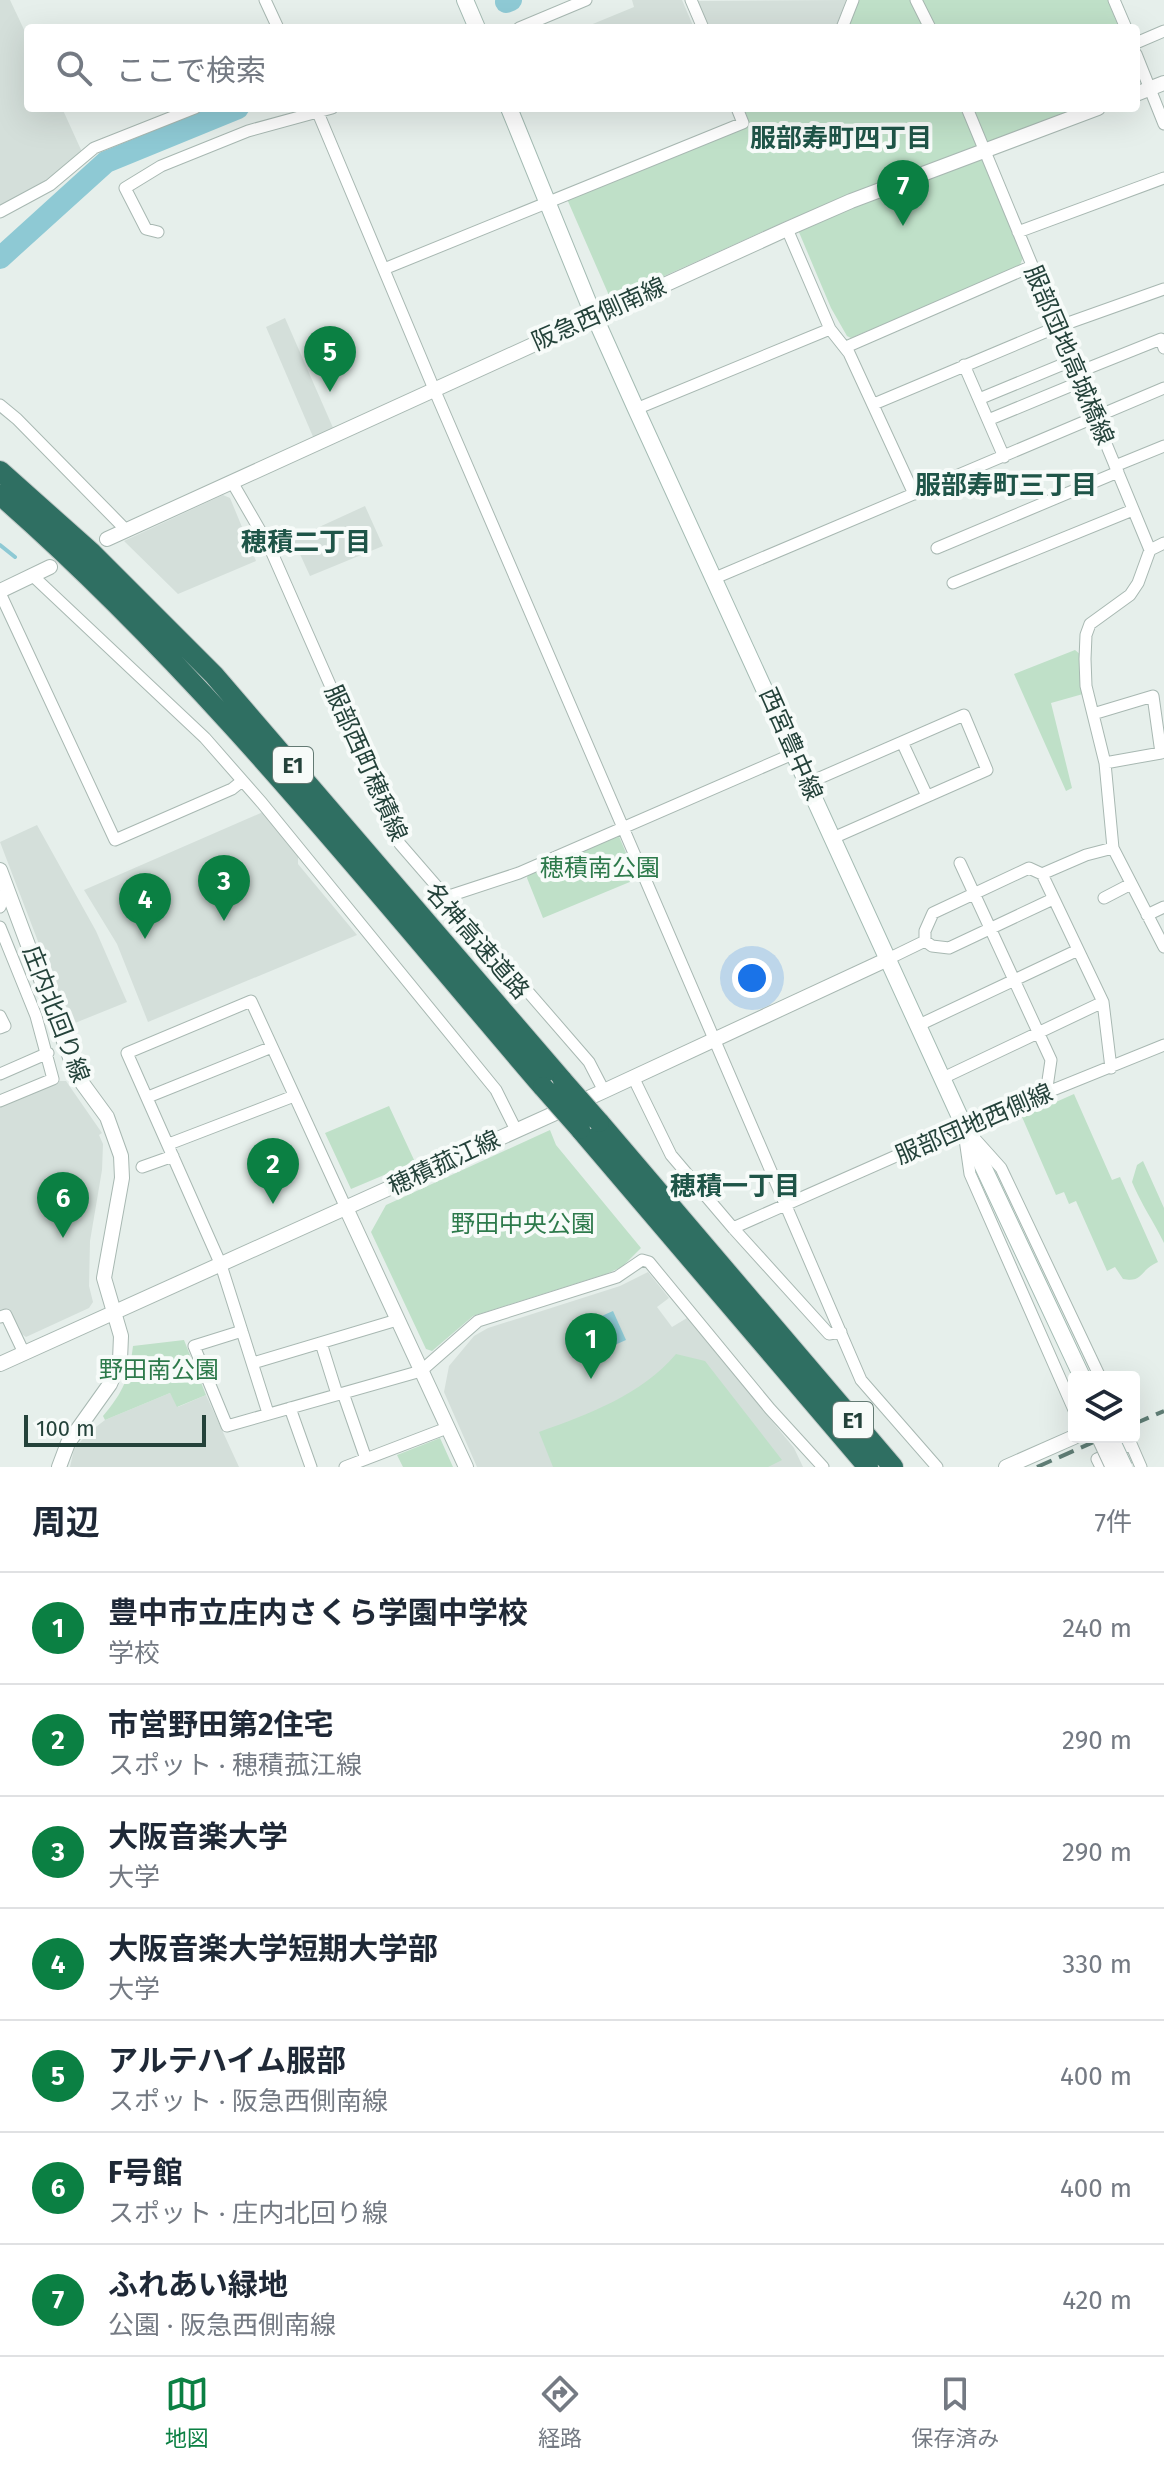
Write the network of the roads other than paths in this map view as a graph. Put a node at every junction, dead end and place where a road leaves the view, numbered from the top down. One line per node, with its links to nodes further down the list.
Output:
1 (265, 0): 8 (street)
2 (465, 0): 9 (main road)
3 (586, 0): 10 (street)
4 (691, 0): 11 (street)
5 (853, 0): 12 (street)
6 (916, 0): 13 (street)
7 (1114, 0): 14 (street)
8 (276, 24)
9 (475, 24)
10 (529, 24)
11 (701, 24)
12 (844, 24)
13 (928, 24)
14 (1124, 24)
15 (1164, 31): 16 (street)
16 (1140, 41)
17 (1140, 64): 18 (street)
18 (1150, 89): 26 (street)
19 (185, 112): 30 (street)
20 (314, 112): 32 (street)
21 (317, 112): 35 (street)
22 (511, 112): 29 (main road, 西宮豊中線)
23 (739, 112): 29 (street)
24 (969, 112): 27 (street, 服部団地高城橋線)
25 (1087, 112): 27 (street, 阪急西側南線)
26 (1164, 124)
27 (984, 151): 31 (street, 阪急西側南線); 33 (street, 服部団地高城橋線)
28 (1164, 178): 33 (street)
29 (547, 202): 35 (street); 37 (main road, 西宮豊中線)
30 (0, 212)
31 (787, 229): 37 (street, 阪急西側南線); 39 (street)
32 (158, 232)
33 (1018, 232): 34 (street, 服部団地高城橋線)
34 (1032, 266): 38 (street, 服部団地高城橋線); 40 (street)
35 (384, 269): 46 (street)
36 (1164, 289): 38 (street)
37 (594, 316): 46 (street, 阪急西側南線); 50 (main road, 西宮豊中線)
38 (1057, 327): 42 (street, 服部団地高城橋線); 43 (street)
39 (830, 329): 40 (street); 50 (street)
40 (846, 347): 48 (street)
41 (1164, 348): 44 (street)
42 (1071, 361): 44 (street, 服部団地高城橋線); 47 (street)
43 (964, 365): 47 (street); 48 (street)
44 (1078, 377): 51 (street, 服部団地高城橋線); 52 (street)
45 (1164, 388): 51 (street)
46 (434, 389): 58 (street, 阪急西側南線); 82 (street)
47 (979, 399): 52 (street)
48 (874, 404): 59 (street)
49 (0, 405): 63 (street)
50 (636, 409): 70 (main road, 西宮豊中線)
51 (1095, 417): 55 (street); 56 (street, 服部団地高城橋線)
52 (988, 420): 55 (street)
53 (1164, 446): 56 (street)
54 (0, 457): 74 (highway)
55 (1004, 457): 59 (street)
56 (1116, 469): 62 (street, 服部団地高城橋線); 66 (street)
57 (0, 471): 74 (highway, 名神高速道路 / E1)
58 (232, 482): 63 (street, 阪急西側南線); 91 (street, 服部西町穂積線)
59 (914, 494): 70 (street)
60 (0, 495): 73 (highway, 名神高速道路 / E1)
61 (0, 503): 73 (highway)
62 (1133, 510): 67 (street, 服部団地高城橋線); 71 (street)
63 (126, 530): 64 (street, 阪急西側南線)
64 (107, 539)
65 (1164, 543): 67 (street)
66 (937, 548)
67 (1150, 550): 75 (street)
68 (50, 567): 69 (street)
69 (33, 576): 72 (street); 79 (street)
70 (715, 578): 77 (main road, 西宮豊中線)
71 (953, 583)
72 (0, 592): 79 (street)
73 (115, 601): 117 (highway, 名神高速道路 / E1)
74 (214, 675): 117 (highway, 名神高速道路 / E1)
75 (1093, 714): 78 (street); 78 (street)
76 (902, 742): 80 (street); 81 (street); 81 (street)
77 (795, 753): 80 (main road, 西宮豊中線); 82 (street)
78 (1105, 763): 84 (street)
79 (242, 781): 124 (street)
80 (808, 783): 83 (main road, 西宮豊中線)
81 (927, 796): 83 (street)
82 (624, 826): 91 (street); 109 (street)
83 (833, 838): 102 (main road, 西宮豊中線)
84 (1113, 848): 87 (street); 88 (street)
85 (960, 863): 90 (street)
86 (0, 870): 89 (street, 庄内北回り線)
87 (1042, 874): 90 (street); 93 (street)
88 (1129, 885): 92 (street); 96 (street)
89 (7, 888): 94 (street); 131 (street, 庄内北回り線)
90 (974, 894): 98 (street); 99 (street)
91 (446, 897): 118 (street, 服部西町穂積線)
92 (1104, 898)
93 (1053, 899): 98 (street); 101 (street)
94 (0, 907)
95 (1164, 907): 96 (street)
96 (1147, 915): 100 (street)
97 (0, 927): 112 (street)
98 (990, 929): 99 (street); 103 (street)
99 (925, 941): 102 (street)
100 (1164, 947)
101 (1078, 950): 103 (street); 104 (street)
102 (888, 959): 106 (main road, 西宮豊中線); 109 (street, 穂積菰江線)
103 (1015, 980): 106 (street); 108 (street)
104 (1103, 1002): 108 (street); 113 (street)
105 (0, 1016): 107 (street)
106 (919, 1025): 116 (main road, 西宮豊中線)
107 (0, 1028)
108 (1039, 1034): 116 (street); 119 (street)
109 (713, 1039): 115 (street, 穂積菰江線); 127 (street)
110 (1164, 1045): 113 (street, 服部団地西側線)
111 (272, 1047): 120 (street); 121 (street); 121 (street)
112 (48, 1053): 114 (street); 122 (street)
113 (1111, 1068): 119 (street, 服部団地西側線)
114 (0, 1074)
115 (633, 1077): 118 (street, 穂積菰江線); 129 (street)
116 (943, 1078): 123 (main road, 西宮豊中線)
117 (553, 1084): 145 (highway, 名神高速道路 / E1, bridge)
118 (604, 1091): 124 (street, 穂積菰江線)
119 (1046, 1094): 123 (street, 服部団地西側線)
120 (294, 1096): 125 (street); 128 (street)
121 (148, 1097): 125 (street)
122 (0, 1101)
123 (964, 1126): 127 (street, 服部団地西側線); 136 (main road, 西宮豊中線); 144 (street); 147 (street)
124 (516, 1130): 128 (street, 穂積菰江線)
125 (171, 1150): 126 (street); 130 (street)
126 (142, 1167)
127 (786, 1206): 129 (street, 服部団地西側線); 135 (street)
128 (346, 1208): 130 (street, 穂積菰江線); 133 (street)
129 (733, 1228): 135 (street)
130 (221, 1265): 131 (street, 穂積菰江線); 134 (street)
131 (114, 1313): 138 (street, 穂積菰江線); 157 (street, 庄内北回り線)
132 (0, 1317): 138 (street)
133 (397, 1320): 137 (street); 141 (street)
134 (242, 1331): 139 (street); 149 (street)
135 (841, 1332): 164 (street)
136 (1062, 1334): 142 (street); 143 (main road, 西宮豊中線)
137 (321, 1343): 139 (street); 146 (street)
138 (24, 1353): 140 (street, 穂積菰江線)
139 (253, 1363): 149 (street)
140 (0, 1364)
141 (421, 1371): 146 (street); 150 (street); 161 (street)
142 (1071, 1371)
143 (1079, 1371)
144 (1097, 1371)
145 (806, 1379): 162 (highway, 名神高速道路 / E1); 163 (highway, 名神高速道路 / E1)
146 (340, 1394): 148 (street); 156 (street)
147 (1068, 1396)
148 (290, 1408): 149 (street); 158 (street)
149 (268, 1413)
150 (447, 1428): 156 (street); 160 (street)
151 (1068, 1440): 165 (street)
152 (1100, 1443): 167 (street, bridge)
153 (1113, 1443): 168 (main road, bridge)
154 (1125, 1443): 166 (street)
155 (1130, 1443): 169 (street)
156 (366, 1459): 159 (street)
157 (59, 1467)
158 (311, 1467)
159 (345, 1467)
160 (466, 1467)
161 (823, 1467)
162 (868, 1467)
163 (893, 1467)
164 (937, 1467)
165 (1006, 1467)
166 (1101, 1467)
167 (1111, 1467)
168 (1124, 1467)
169 (1141, 1467)

